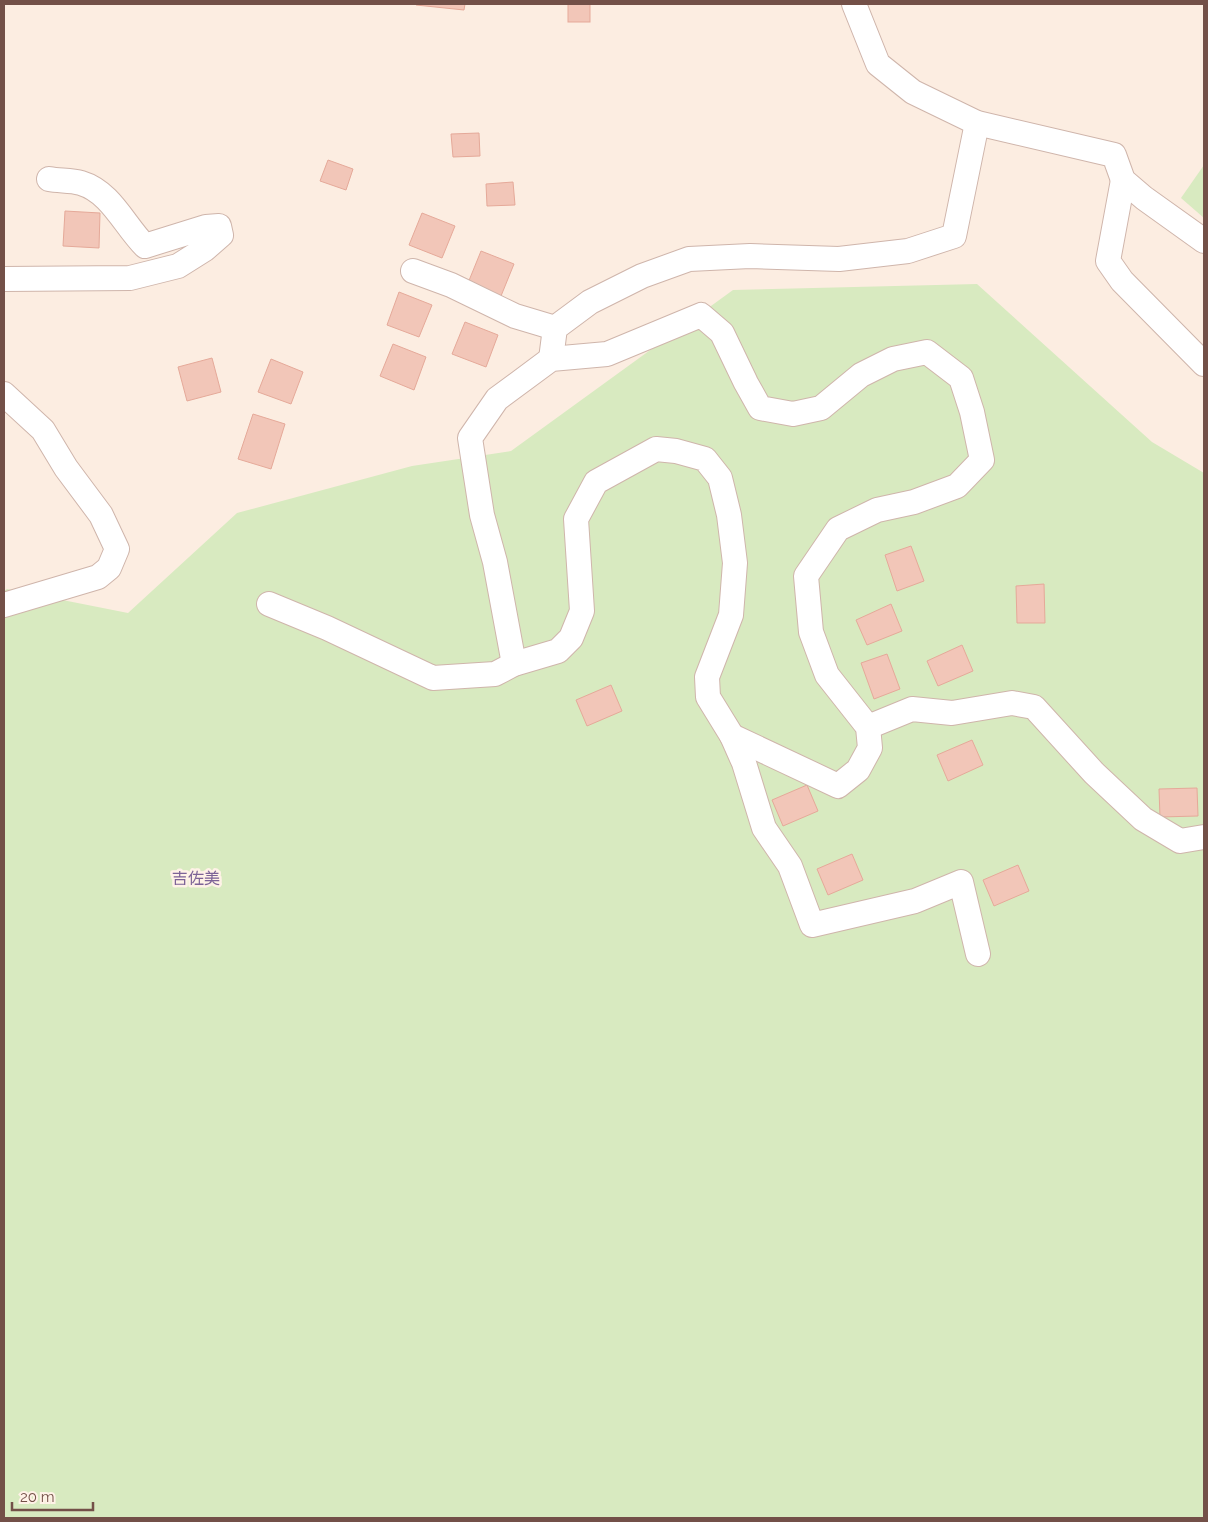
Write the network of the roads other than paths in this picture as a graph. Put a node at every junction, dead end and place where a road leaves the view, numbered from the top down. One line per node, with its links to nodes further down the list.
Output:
1 (854, 4): 2 (street)
2 (977, 123): 4 (street); 8 (street)
3 (49, 179): 7 (street)
4 (1124, 180): 5 (street); 10 (street)
5 (1204, 241)
6 (413, 271): 8 (street)
7 (4, 279)
8 (555, 328): 9 (street)
9 (551, 359): 14 (street); 15 (street)
10 (1204, 364)
11 (4, 394): 13 (street)
12 (269, 604): 14 (street)
13 (4, 605)
14 (514, 664): 16 (street)
15 (868, 727): 16 (street); 17 (street)
16 (732, 736): 18 (street)
17 (1204, 837)
18 (978, 954)

